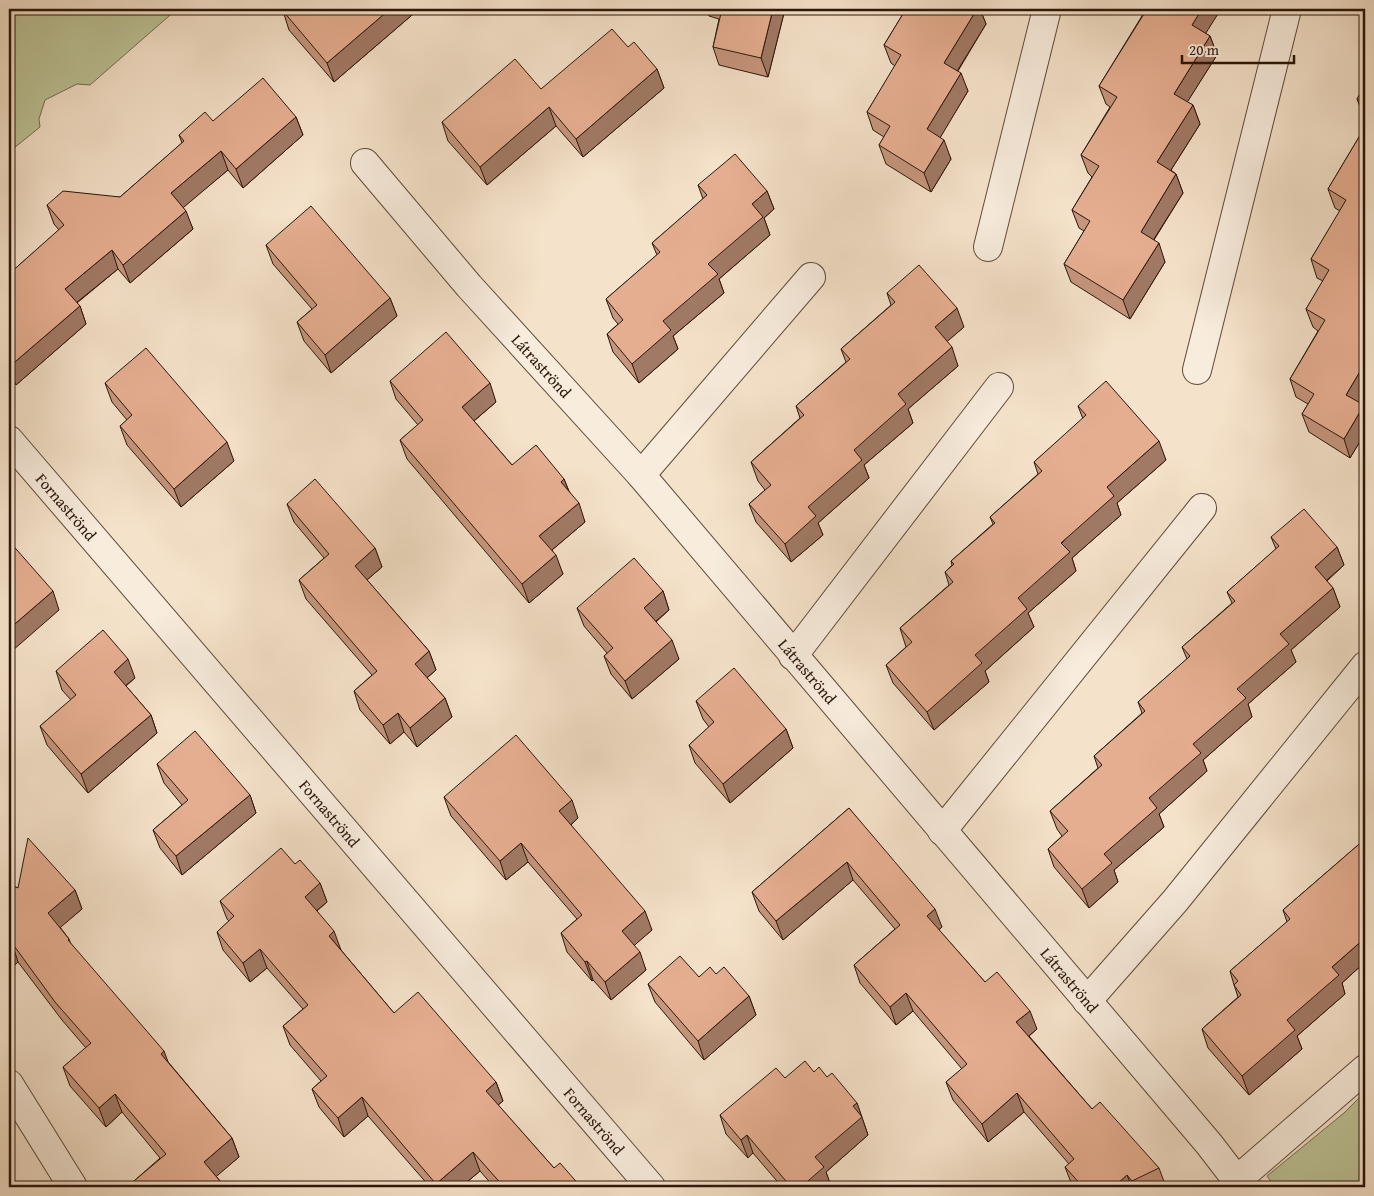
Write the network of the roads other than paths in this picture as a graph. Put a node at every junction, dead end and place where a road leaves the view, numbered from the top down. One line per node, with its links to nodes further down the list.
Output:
1 (1047, 9): 4 (street)
2 (1288, 9): 6 (street)
3 (366, 163): 9 (street, Látraströnd)
4 (988, 247)
5 (811, 277): 9 (street)
6 (1197, 370)
7 (999, 387): 11 (street)
8 (9, 440): 19 (street, Fornaströnd)
9 (641, 475): 11 (street, Látraströnd)
10 (1202, 508): 13 (street)
11 (793, 656): 13 (street, Látraströnd)
12 (1365, 666): 14 (street)
13 (942, 831): 14 (street, Látraströnd)
14 (1087, 1001): 17 (street, Látraströnd)
15 (1365, 1069): 17 (street)
16 (9, 1084): 18 (street)
17 (1239, 1184)
18 (73, 1187)
19 (651, 1187)

